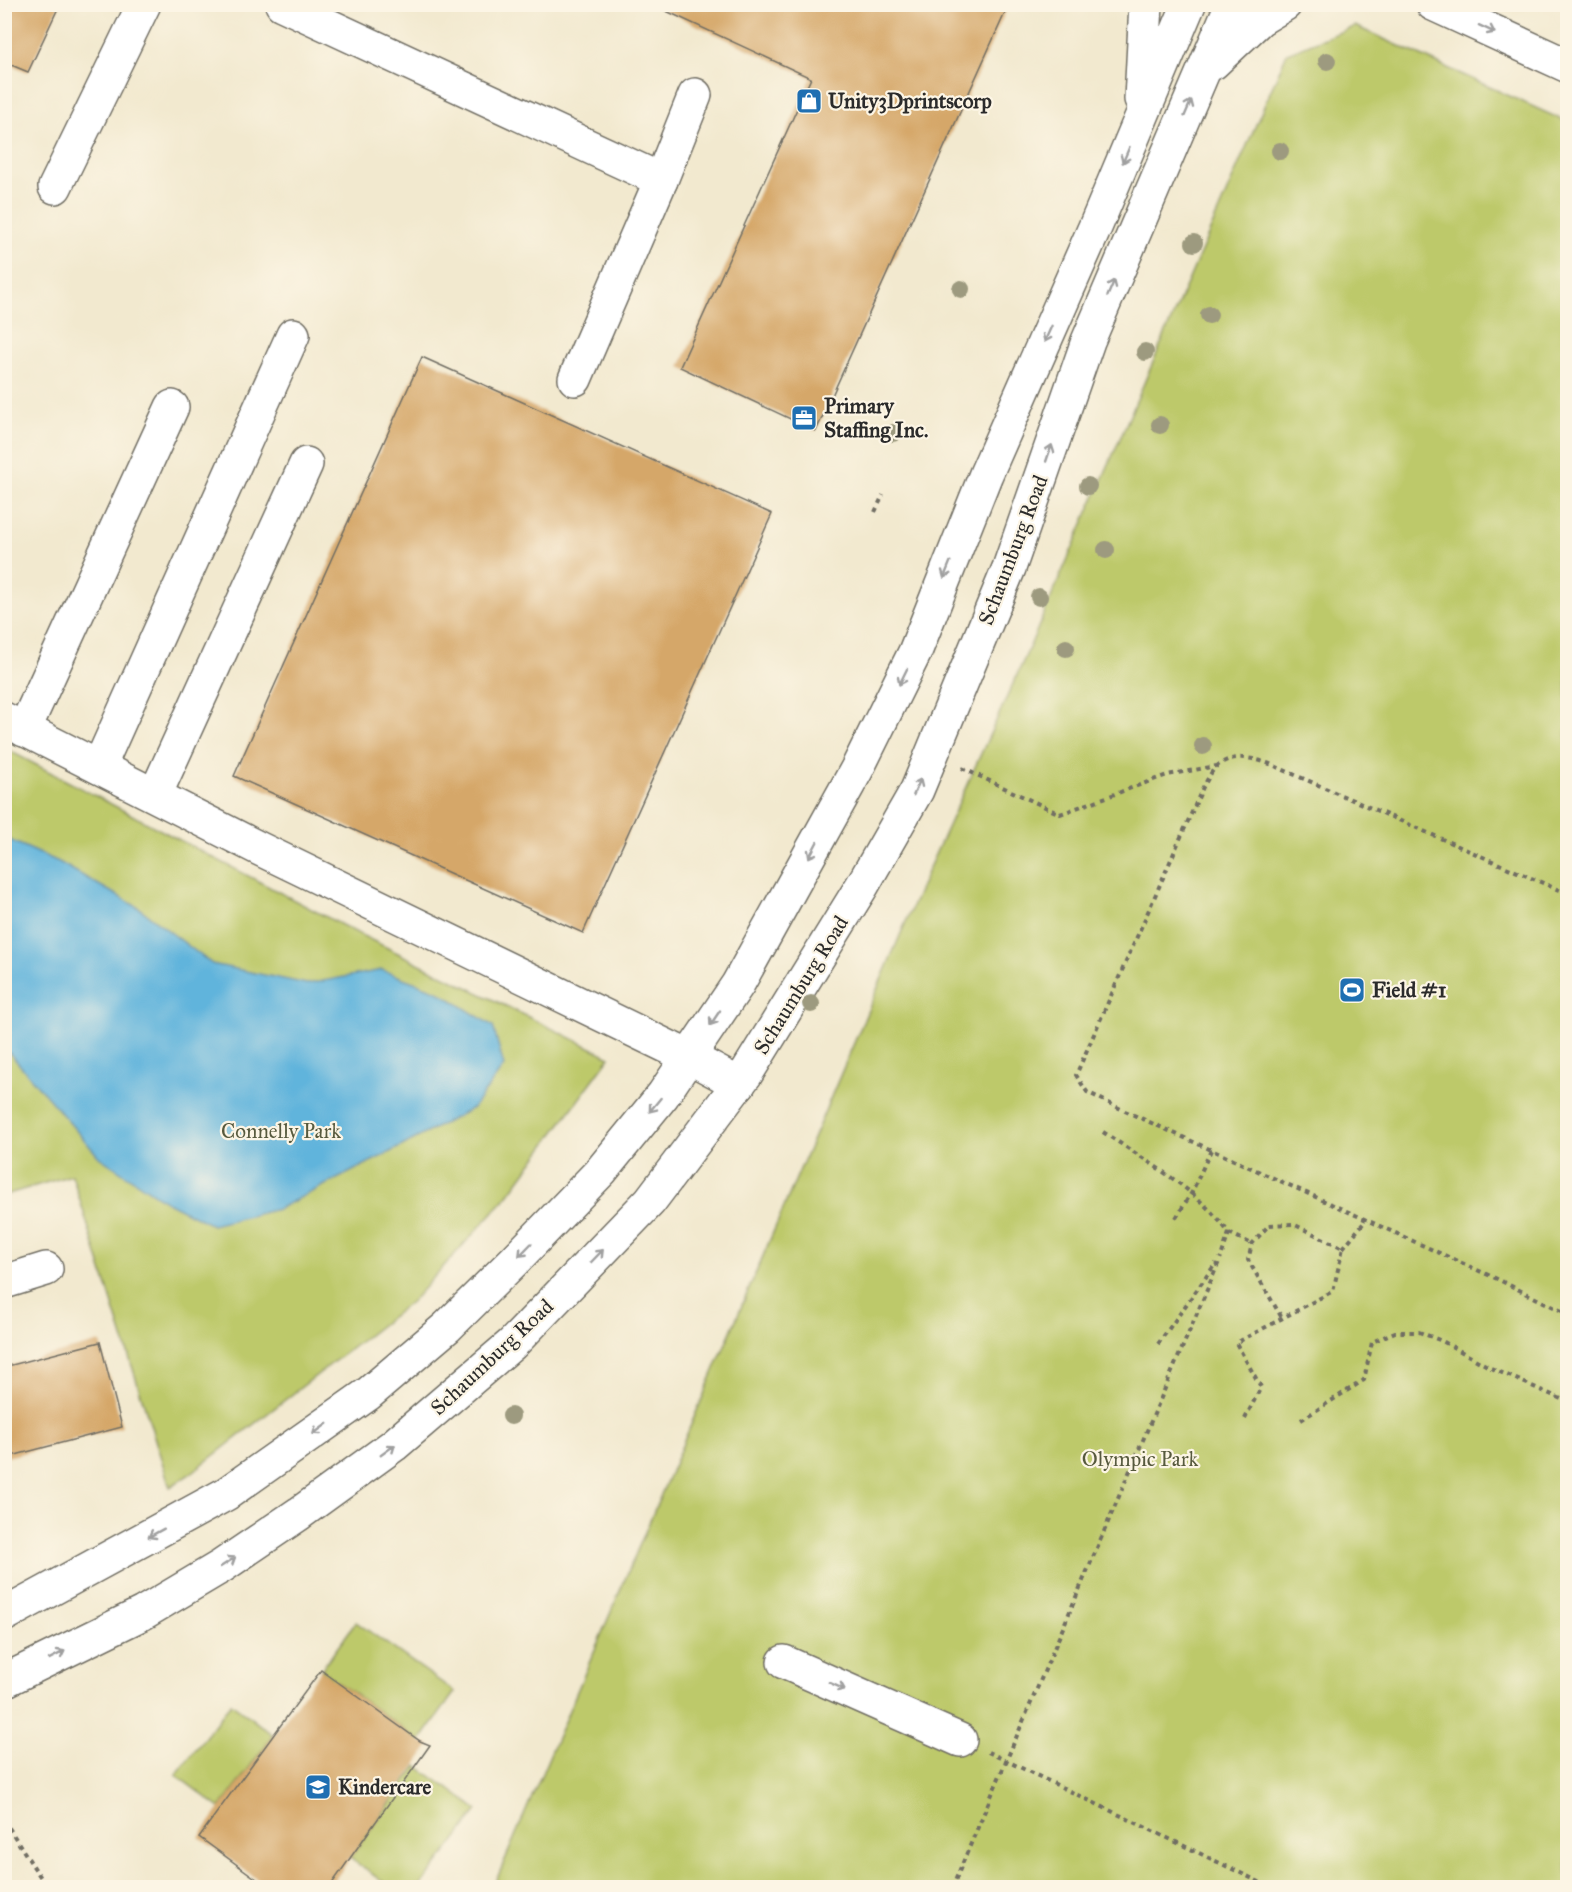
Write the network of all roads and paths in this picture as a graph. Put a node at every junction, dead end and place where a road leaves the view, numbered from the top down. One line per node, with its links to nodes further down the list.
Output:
1 (144, 4): 13 (street)
2 (282, 4): 12 (street)
3 (1146, 4): 11 (street)
4 (1189, 4): 11 (street)
5 (1232, 4): 9 (street, Schaumburg Road)
6 (1285, 4): 9 (street)
7 (1433, 4): 8 (street, one-way to 8)
8 (1568, 66)
9 (1203, 73): 27 (street, Schaumburg Road, one-way to 9)
10 (695, 95): 12 (street)
11 (1140, 121): 26 (street, one-way to 26)
12 (661, 180): 15 (street)
13 (55, 187)
14 (292, 335): 22 (street)
15 (575, 379)
16 (172, 407): 20 (street)
17 (306, 464): 24 (street)
18 (883, 495): 19 (path)
19 (875, 512)
20 (14, 724): 22 (street)
21 (1217, 766): 23 (path); 25 (path); 29 (path)
22 (99, 767): 24 (street)
23 (959, 767)
24 (155, 795): 26 (street)
25 (1568, 894)
26 (689, 1057): 27 (street); 45 (street, one-way to 45)
27 (739, 1084): 47 (street, Schaumburg Road, one-way to 27)
28 (1103, 1132): 30 (path)
29 (1211, 1150): 30 (path); 32 (path)
30 (1192, 1192): 31 (path); 33 (path)
31 (1176, 1218)
32 (1366, 1220): 35 (path); 39 (path)
33 (1229, 1233): 34 (path); 36 (path)
34 (1252, 1244): 35 (path); 40 (path)
35 (1343, 1248): 40 (path)
36 (1221, 1257): 41 (path); 49 (path)
37 (46, 1269): 38 (street)
38 (4, 1282)
39 (1568, 1314)
40 (1282, 1318): 43 (path)
41 (1158, 1344)
42 (1568, 1402): 44 (path)
43 (1245, 1419)
44 (1300, 1420)
45 (4, 1615)
46 (784, 1662): 48 (street, one-way to 48)
47 (4, 1682)
48 (960, 1740): 49 (path)
49 (1005, 1759): 52 (path); 53 (path)
50 (4, 1820): 51 (path)
51 (48, 1887)
52 (952, 1887)
53 (1272, 1887)

